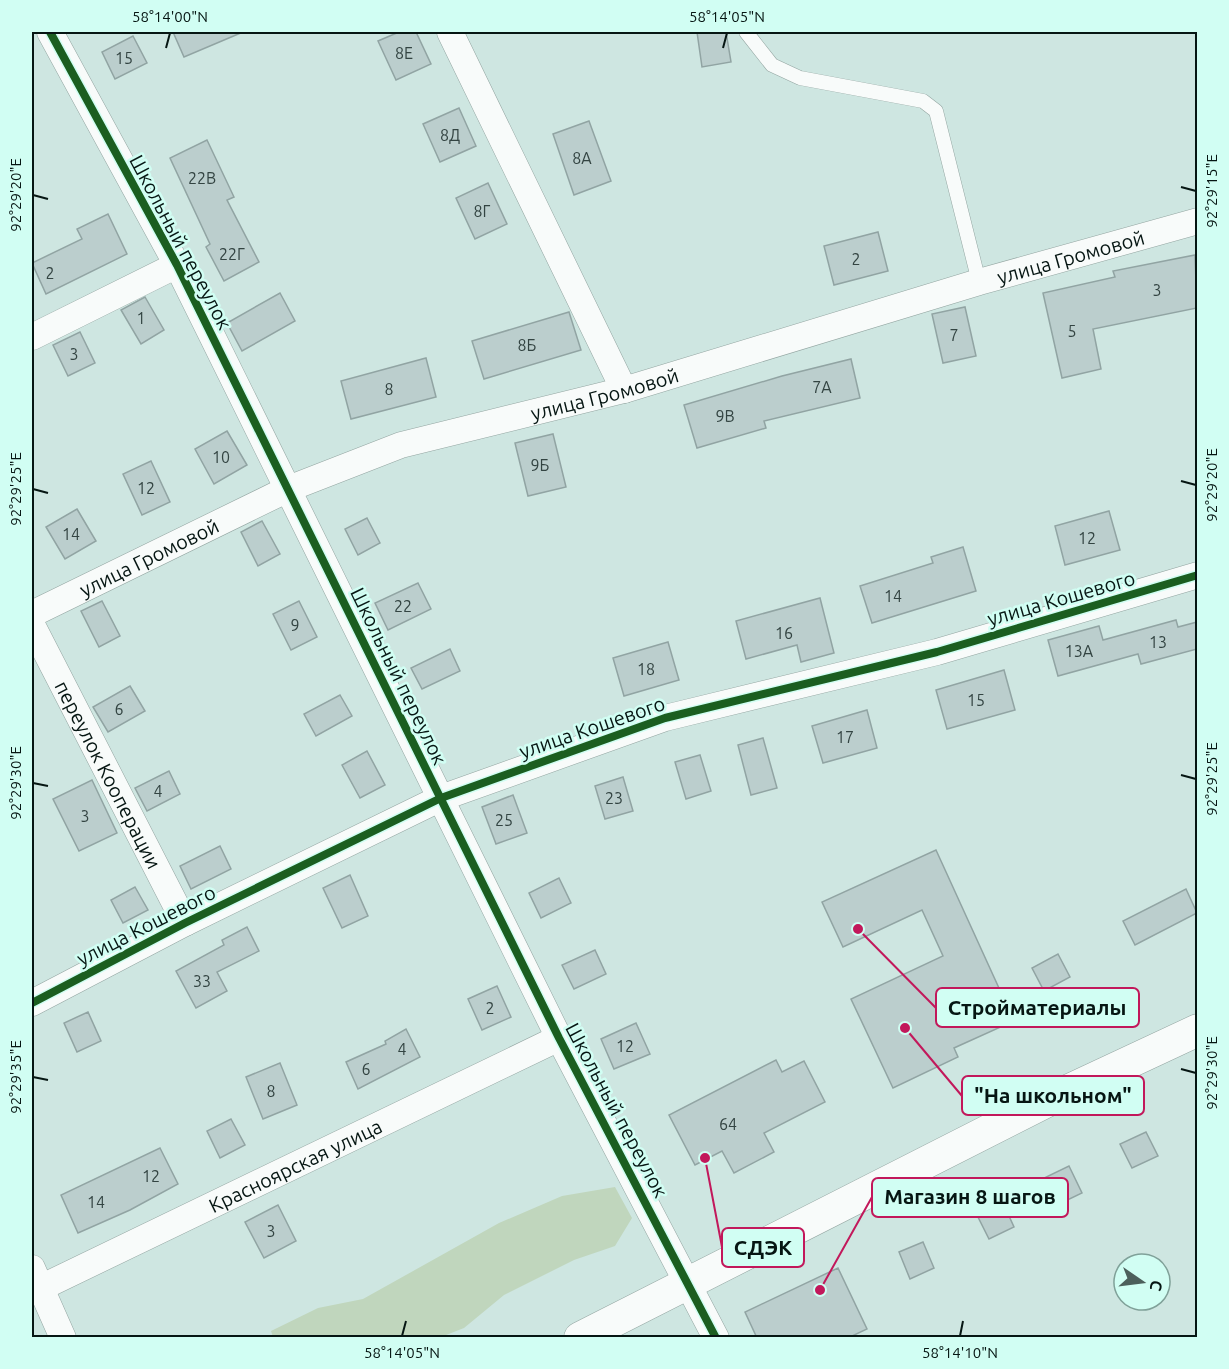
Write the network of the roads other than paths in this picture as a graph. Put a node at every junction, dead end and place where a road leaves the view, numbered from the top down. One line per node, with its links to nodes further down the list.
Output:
1 (50, 32): 5 (street, Школьный переулок)
2 (450, 32): 8 (street)
3 (746, 32): 6 (lane)
4 (1197, 221): 6 (street, улица Громовой)
5 (177, 265): 7 (street); 9 (street, Школьный переулок)
6 (980, 282): 8 (street, улица Громовой)
7 (32, 337)
8 (624, 390): 9 (street, улица Громовой)
9 (288, 489): 11 (street, улица Громовой); 13 (street, Школьный переулок)
10 (1197, 575): 13 (street, улица Кошевого)
11 (32, 614)
12 (32, 625): 14 (street, переулок Кооперации)
13 (441, 798): 14 (street, улица Кошевого); 17 (street, Школьный переулок)
14 (185, 923): 15 (street, улица Кошевого)
15 (32, 1003)
16 (1197, 1030): 19 (street)
17 (559, 1038): 18 (street, Красноярская улица); 19 (street, Школьный переулок)
18 (34, 1283): 20 (street)
19 (690, 1284): 21 (street); 22 (street, Школьный переулок)
20 (63, 1338)
21 (580, 1338)
22 (716, 1338)

